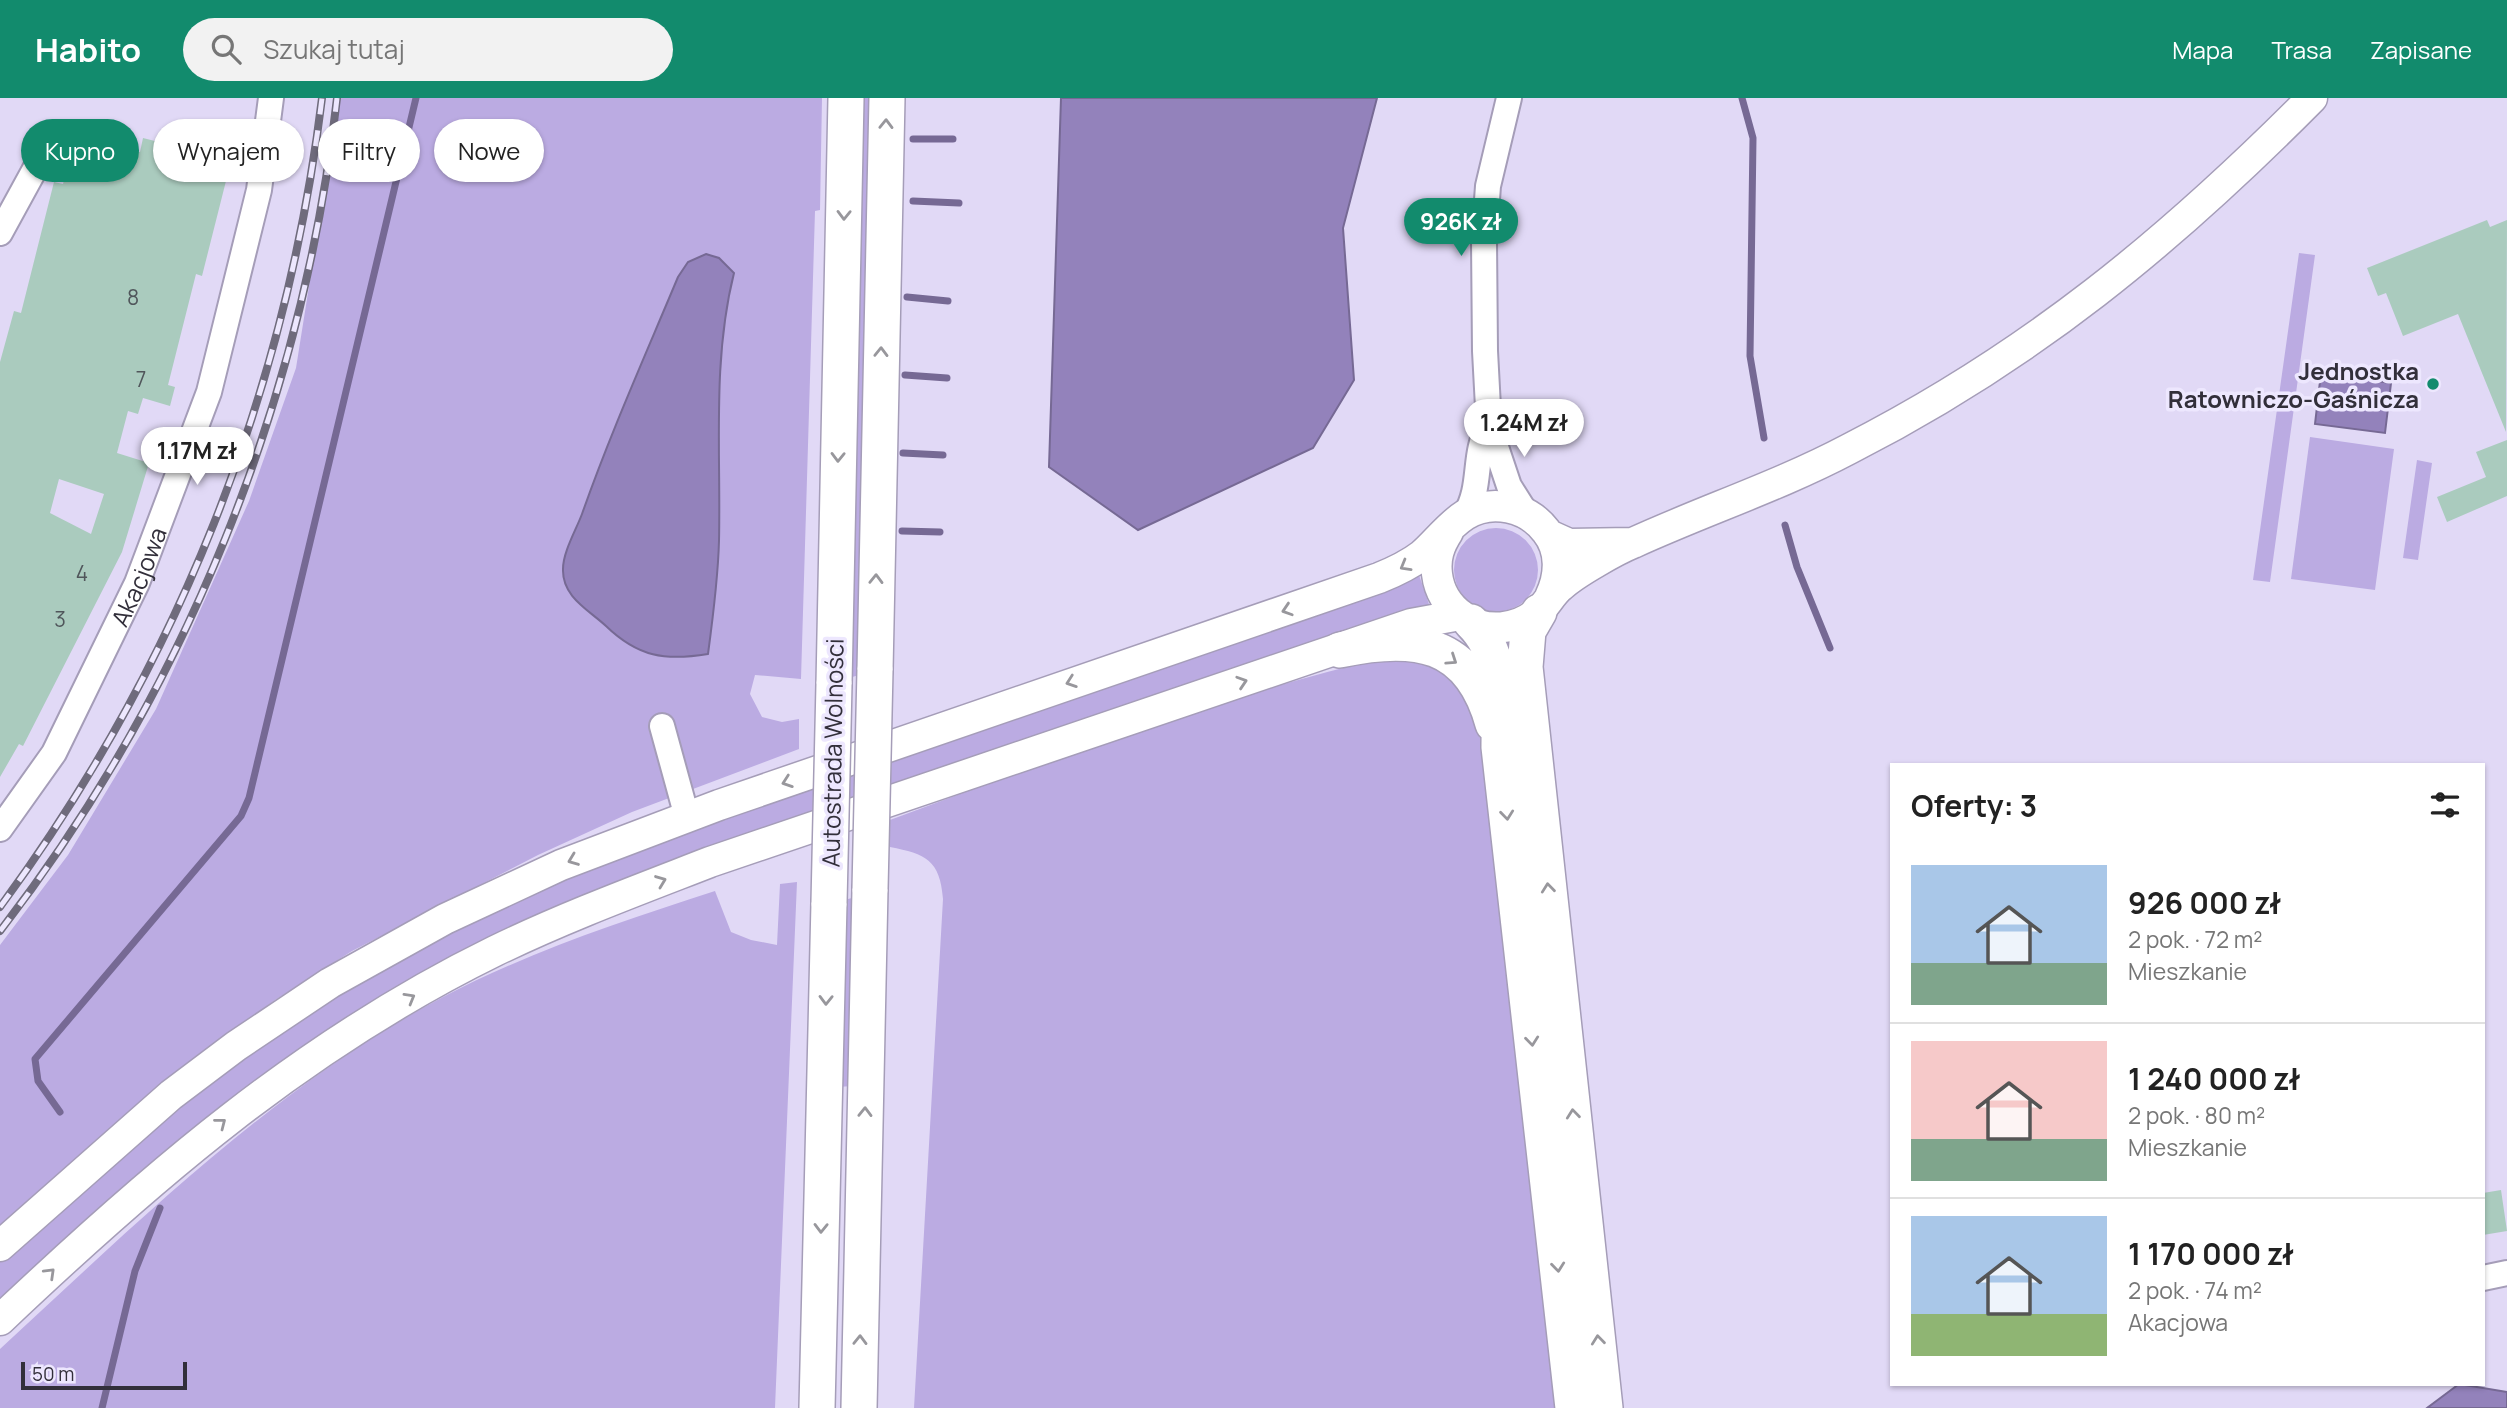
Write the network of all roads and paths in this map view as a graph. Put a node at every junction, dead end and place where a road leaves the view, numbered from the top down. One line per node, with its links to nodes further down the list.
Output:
1 (271, 98): 19 (street, Akacjowa)
2 (846, 98): 23 (highway, Autostrada Wolności, one-way to 23, bridge)
3 (887, 98): 27 (highway, Autostrada Wolności, one-way to 3, bridge)
4 (1509, 98): 8 (street)
5 (2312, 98): 12 (main road)
6 (28, 182): 7 (street)
7 (0, 233)
8 (1489, 426): 9 (street); 10 (street)
9 (1526, 513): 10 (main road); 11 (main road)
10 (1457, 522): 14 (main road); 18 (main road, one-way to 18)
11 (1549, 535): 12 (main road); 13 (main road)
12 (1631, 543): 13 (main road)
13 (1544, 605): 14 (main road); 29 (highway, one-way to 13)
14 (1465, 619): 15 (main road); 17 (highway)
15 (1340, 650): 17 (highway, one-way to 17); 24 (main road, one-way to 15)
16 (662, 726): 18 (street)
17 (1499, 747): 28 (highway, one-way to 28)
18 (687, 817): 20 (main road, one-way to 20)
19 (0, 829)
20 (0, 1246)
21 (2507, 1273): 22 (street)
22 (2485, 1278)
23 (818, 1315): 25 (highway); 26 (highway, Autostrada Wolności)
24 (0, 1320)
25 (799, 1408)
26 (817, 1408)
27 (859, 1408)
28 (1573, 1408)
29 (1605, 1408)

